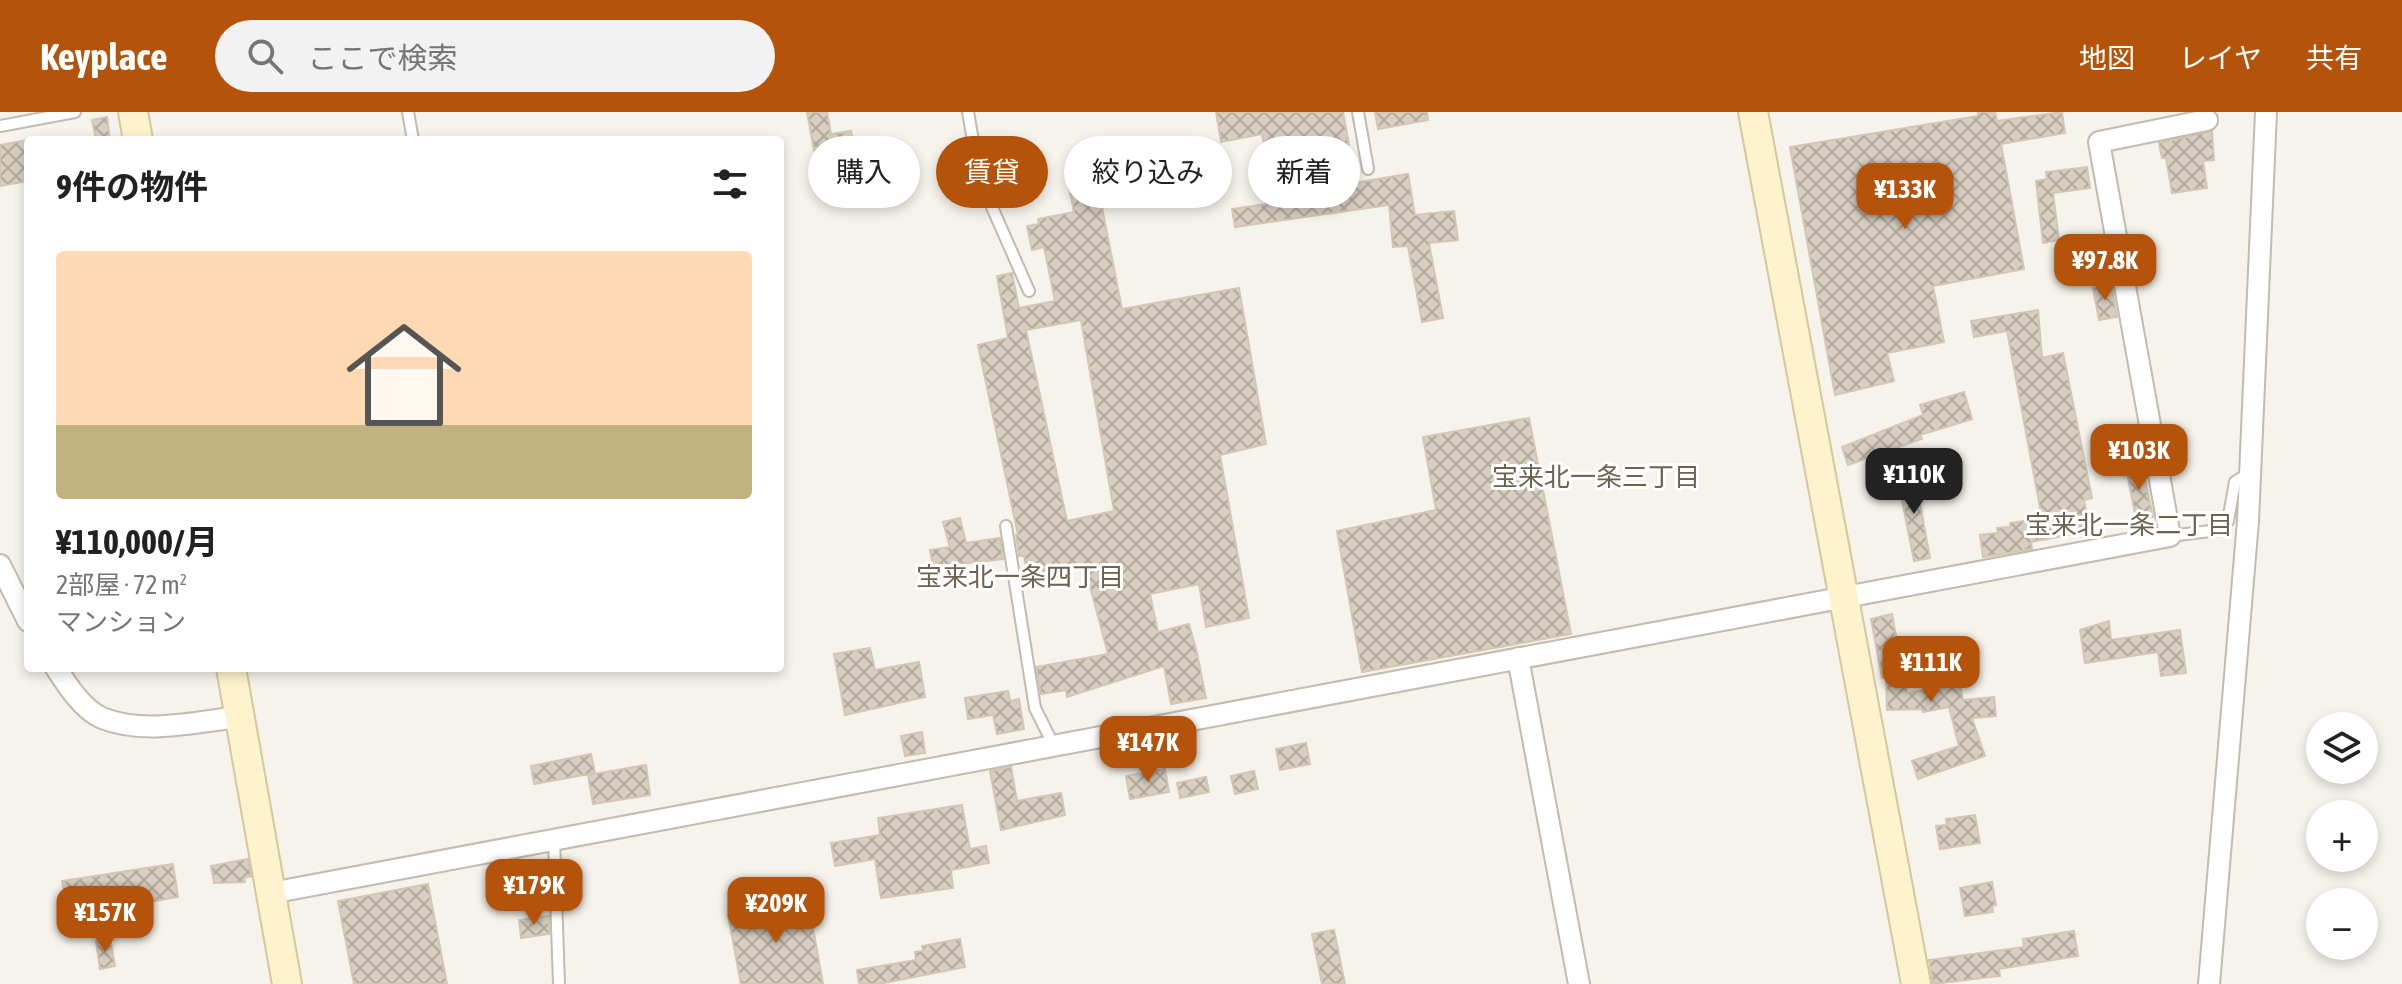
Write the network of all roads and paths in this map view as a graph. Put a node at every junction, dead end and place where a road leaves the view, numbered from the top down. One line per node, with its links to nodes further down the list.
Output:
1 (75, 112): 9 (lane)
2 (133, 112): 10 (street)
3 (408, 112): 11 (lane)
4 (968, 112): 13 (lane)
5 (1358, 112): 12 (lane)
6 (1753, 112): 18 (street)
7 (2266, 112): 14 (street)
8 (2207, 120): 16 (street)
9 (0, 126)
10 (137, 136)
11 (412, 136)
12 (1368, 169)
13 (1029, 291)
14 (2251, 471): 16 (lane); 31 (street)
15 (1006, 526): 24 (lane)
16 (2170, 536): 18 (street)
17 (0, 565): 19 (street)
18 (1844, 597): 20 (street); 30 (street)
19 (24, 613)
20 (1518, 658): 24 (street); 29 (street)
21 (59, 672): 23 (street)
22 (232, 672): 23 (street)
23 (239, 717): 26 (street)
24 (1054, 746): 25 (street)
25 (554, 840): 26 (street); 28 (lane)
26 (271, 893): 27 (street)
27 (287, 984)
28 (559, 984)
29 (1579, 984)
30 (1916, 984)
31 (2209, 984)

